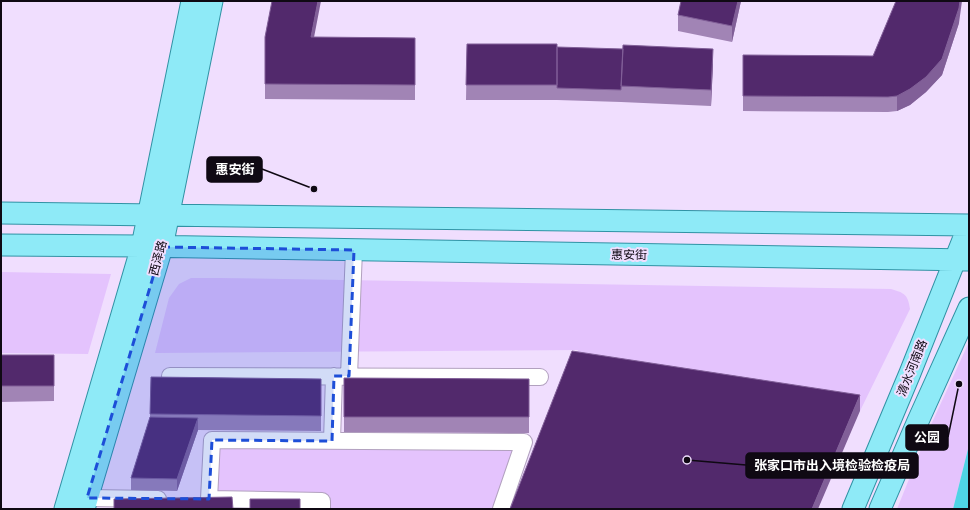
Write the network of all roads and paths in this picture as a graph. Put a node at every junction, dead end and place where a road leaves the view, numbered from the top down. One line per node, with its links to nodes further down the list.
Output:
1 (192, 1): 4 (main road, 西泽路)
2 (212, 1): 5 (main road, 西泽路)
3 (1, 213): 4 (main road)
4 (148, 214): 5 (main road); 8 (main road, 西泽路)
5 (169, 214): 6 (main road); 9 (main road, 西泽路)
6 (969, 225): 11 (main road, 清水河南路)
7 (1, 245): 8 (main road, 惠安街)
8 (142, 246): 9 (main road, 惠安街); 19 (main road, 西泽路)
9 (162, 247): 10 (main road, 惠安街); 18 (main road, 西泽路)
10 (354, 250): 11 (main road, 惠安街); 14 (street)
11 (962, 261): 22 (main road, 清水河南路)
12 (969, 308): 23 (main road)
13 (170, 376): 14 (street)
14 (342, 376): 15 (street); 16 (street)
15 (540, 377)
16 (332, 441): 20 (street); 21 (street)
17 (171, 499): 18 (street)
18 (86, 504)
19 (65, 509)
20 (322, 509)
21 (502, 509)
22 (853, 509)
23 (880, 509)

